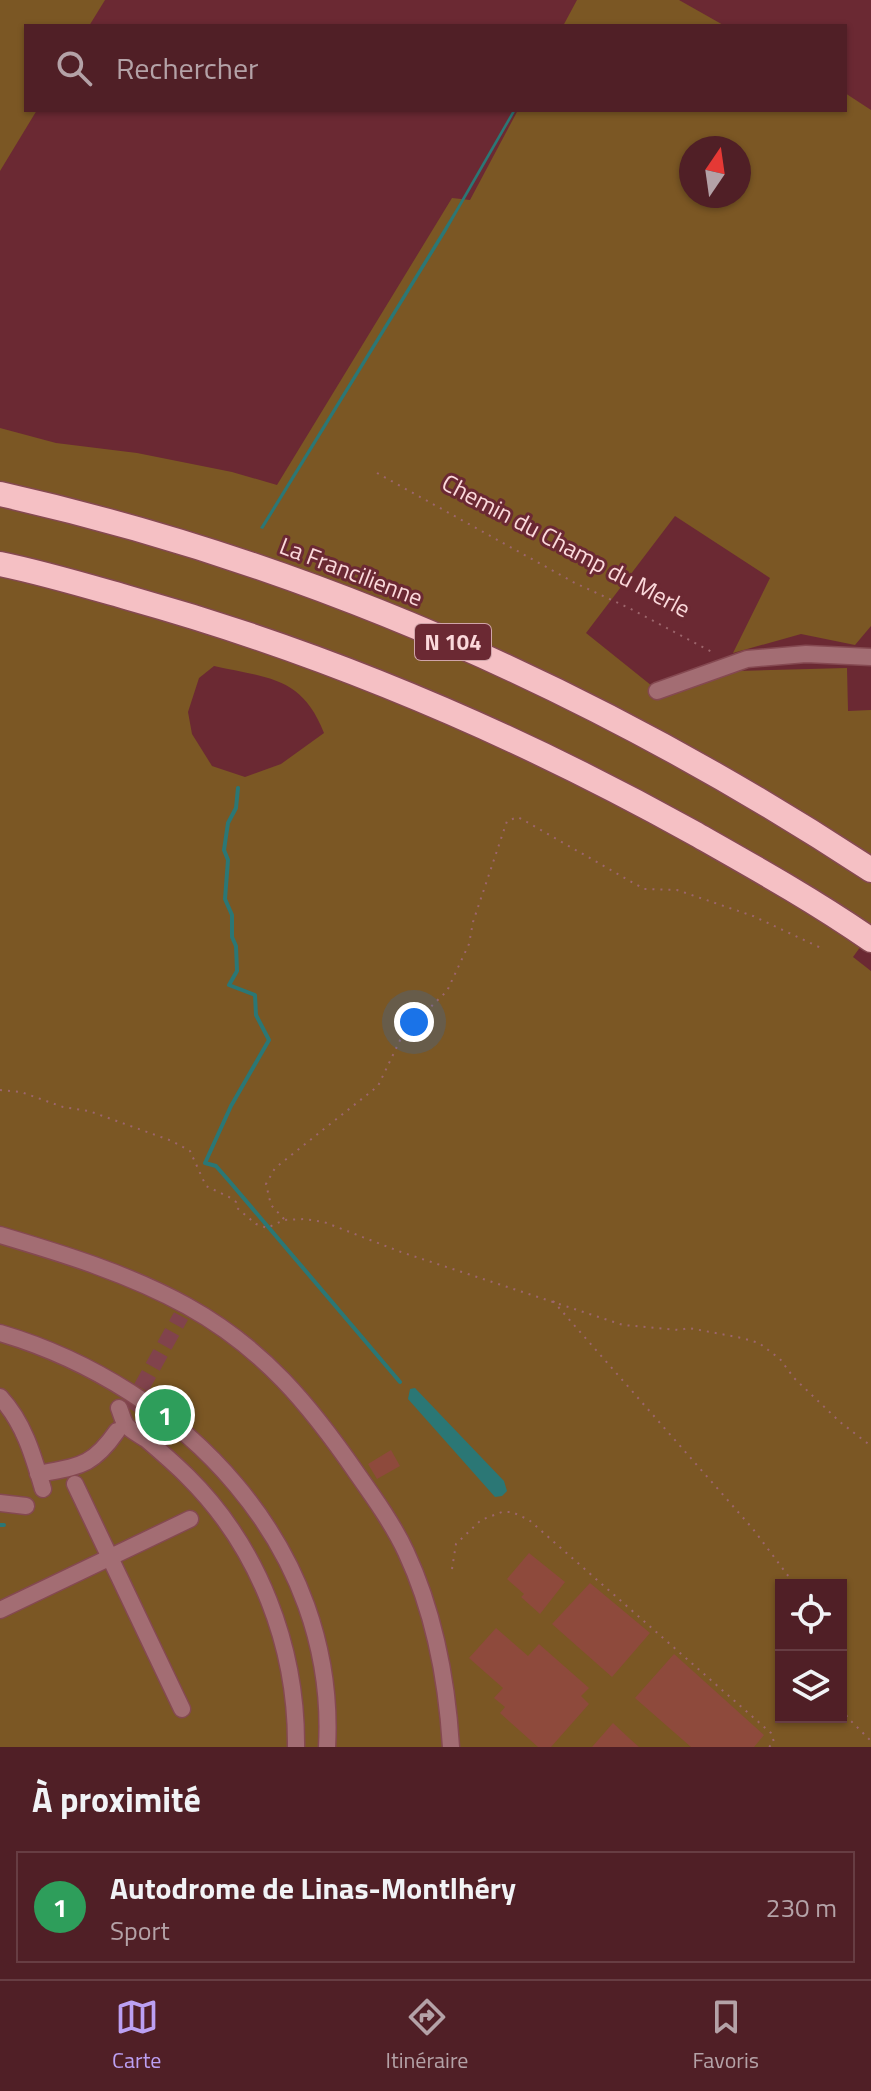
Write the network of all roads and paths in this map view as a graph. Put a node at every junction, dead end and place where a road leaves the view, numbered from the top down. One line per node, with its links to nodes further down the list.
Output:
1 (377, 473): 5 (path, Chemin du Champ du Merle)
2 (0, 494): 7 (highway, La Francilienne / N 104)
3 (0, 564): 8 (highway, N 104)
4 (871, 657): 5 (street)
5 (732, 664): 6 (street)
6 (657, 691)
7 (871, 870)
8 (871, 940)
9 (821, 948): 11 (path)
10 (0, 1090): 11 (path)
11 (284, 1220): 13 (path)
12 (0, 1235): 32 (street)
13 (552, 1300): 18 (path); 25 (path)
14 (0, 1333): 31 (street)
15 (0, 1397): 17 (street)
16 (119, 1408): 30 (street)
17 (117, 1431)
18 (871, 1446)
19 (75, 1484): 23 (street)
20 (0, 1503): 21 (street)
21 (26, 1506)
22 (190, 1519): 23 (street)
23 (110, 1558): 26 (street); 27 (street)
24 (452, 1569): 33 (path)
25 (790, 1579)
26 (0, 1610)
27 (182, 1709)
28 (847, 1717): 29 (path)
29 (871, 1741)
30 (296, 1747)
31 (327, 1747)
32 (451, 1747)
33 (769, 1747)

